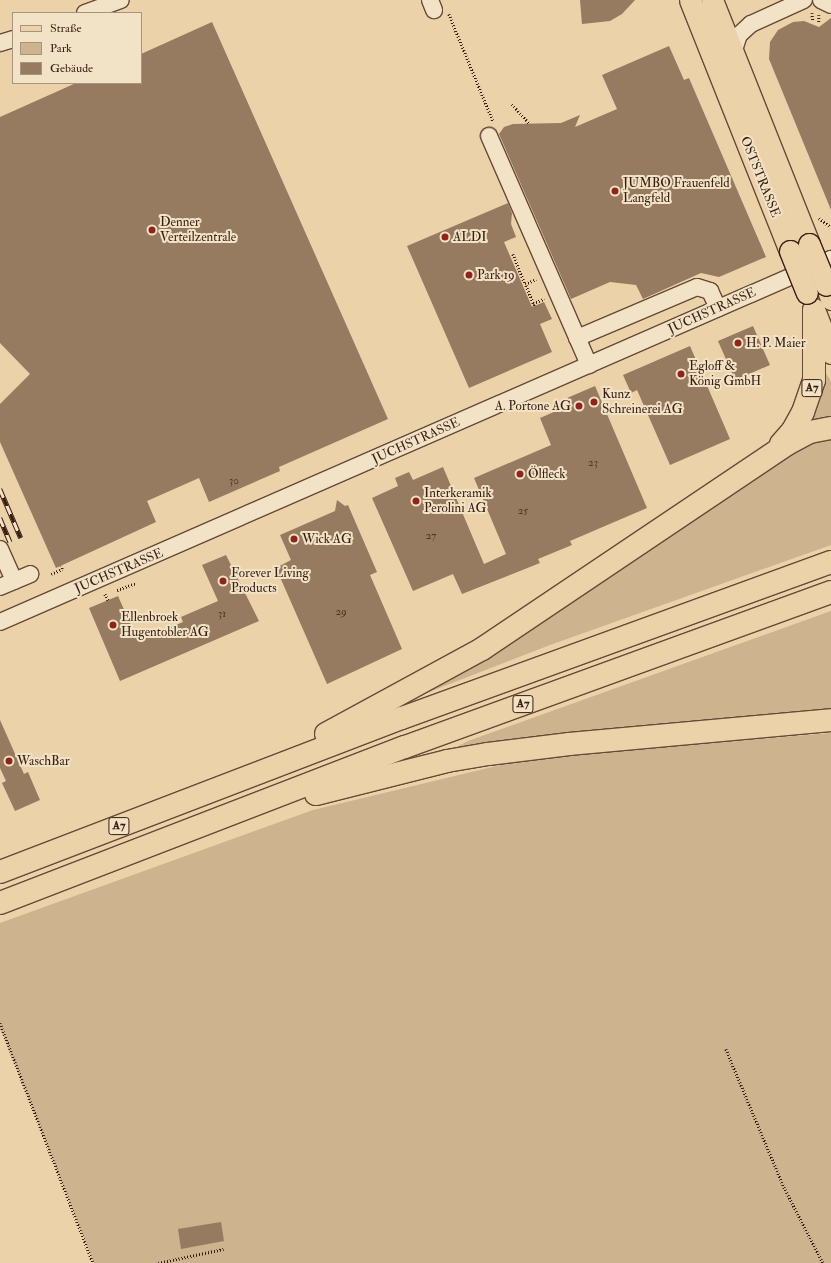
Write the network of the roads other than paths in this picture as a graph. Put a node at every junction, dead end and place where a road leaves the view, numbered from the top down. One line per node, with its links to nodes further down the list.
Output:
1 (121, 0): 6 (street)
2 (690, 0): 11 (main road, OSTSTRASSE)
3 (712, 0): 9 (main road, OSTSTRASSE)
4 (812, 4): 5 (street); 9 (street)
5 (831, 5)
6 (88, 12)
7 (12, 39): 8 (street)
8 (0, 43)
9 (732, 53): 11 (main road, OSTSTRASSE)
10 (492, 131): 15 (street)
11 (800, 248): 13 (main road, OSTSTRASSE, bridge)
12 (831, 259): 14 (street, JUCHSTRASSE)
13 (819, 297): 16 (main road, OSTSTRASSE); 19 (highway, A7)
14 (718, 308): 15 (street); 17 (street, JUCHSTRASSE)
15 (577, 338): 17 (street)
16 (831, 353)
17 (589, 365): 25 (street, JUCHSTRASSE)
18 (831, 428): 19 (highway, A7)
19 (772, 453): 27 (highway, A7)
20 (0, 549): 23 (street)
21 (831, 562): 27 (highway, A7)
22 (30, 574): 23 (street)
23 (7, 584)
24 (831, 592): 28 (highway, A7)
25 (0, 622)
26 (831, 720): 28 (highway, A7)
27 (238, 780): 29 (highway, A7)
28 (216, 820): 30 (highway, A7)
29 (0, 872)
30 (0, 903)

